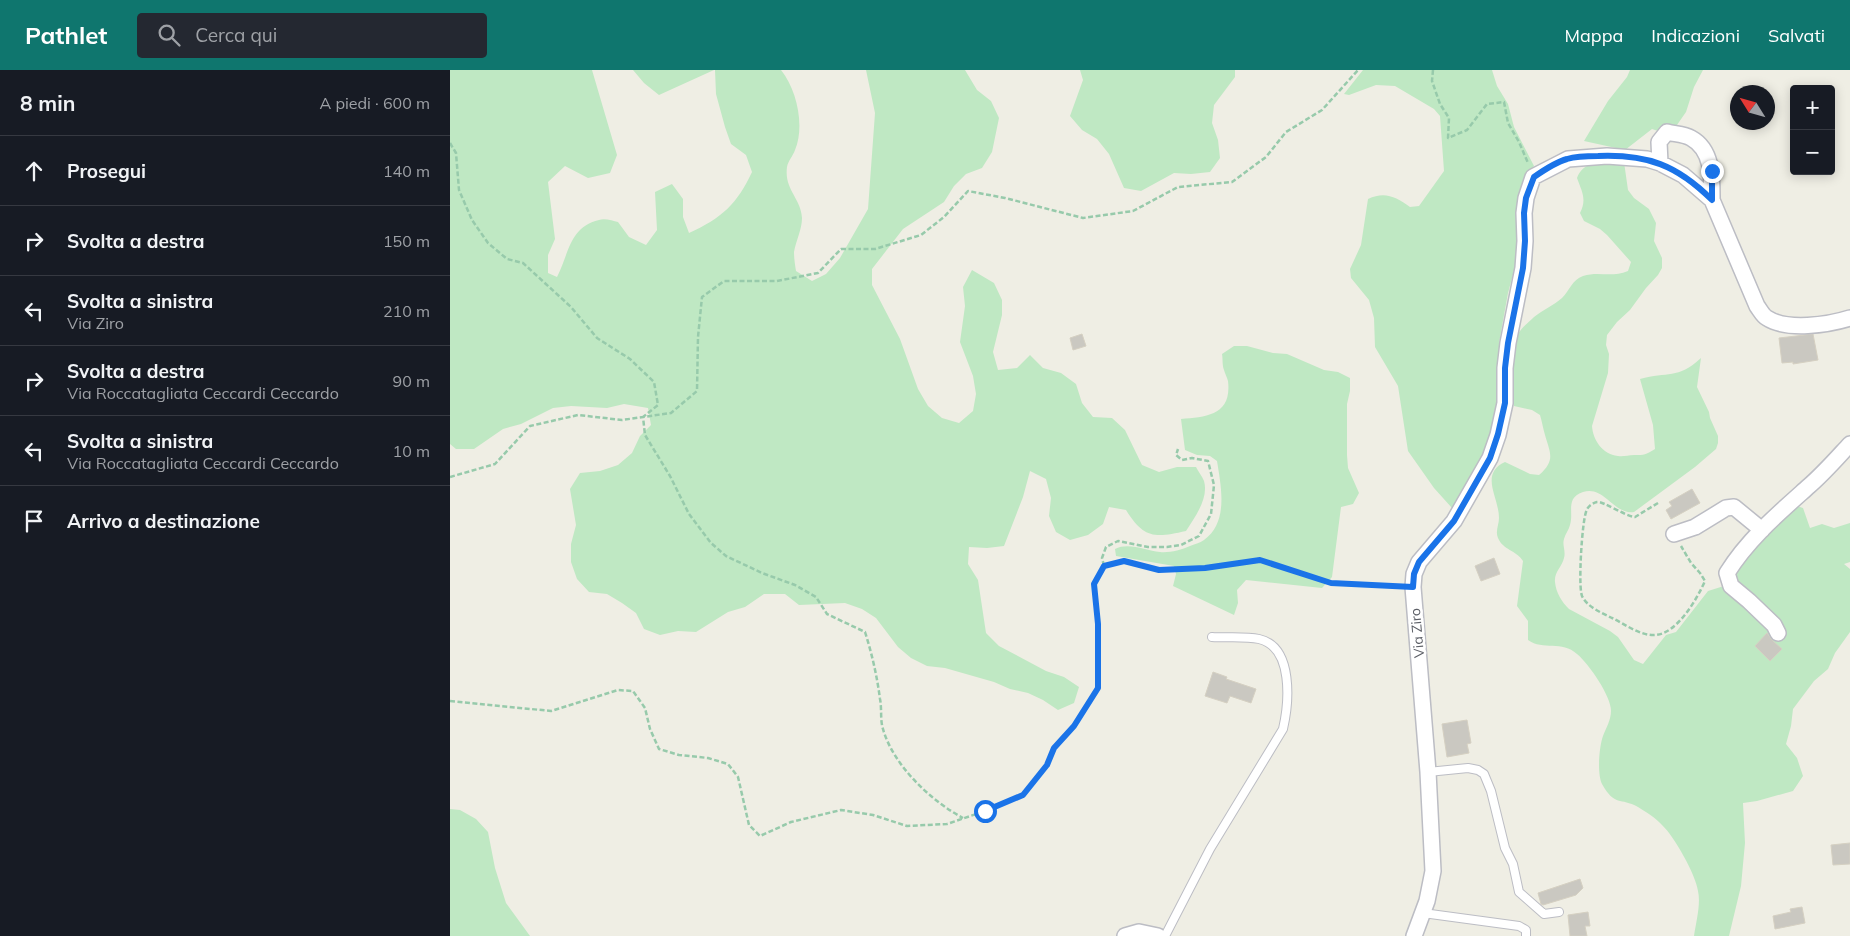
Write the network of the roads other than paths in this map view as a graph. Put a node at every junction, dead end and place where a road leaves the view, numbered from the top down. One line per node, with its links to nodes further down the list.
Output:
1 (1660, 163): 2 (street); 2 (street); 9 (street, Via Ziro)
2 (1712, 200): 3 (street)
3 (1850, 318)
4 (1850, 444): 5 (street)
5 (1762, 530): 6 (street); 7 (street)
6 (1674, 534)
7 (1778, 633)
8 (1212, 637): 14 (lane)
9 (1428, 772): 10 (lane); 11 (street, Via Ziro)
10 (1559, 912)
11 (1423, 913): 15 (street, Via Ziro); 16 (lane)
12 (1125, 936): 13 (street)
13 (1158, 936)
14 (1165, 936)
15 (1414, 936)
16 (1526, 936)

